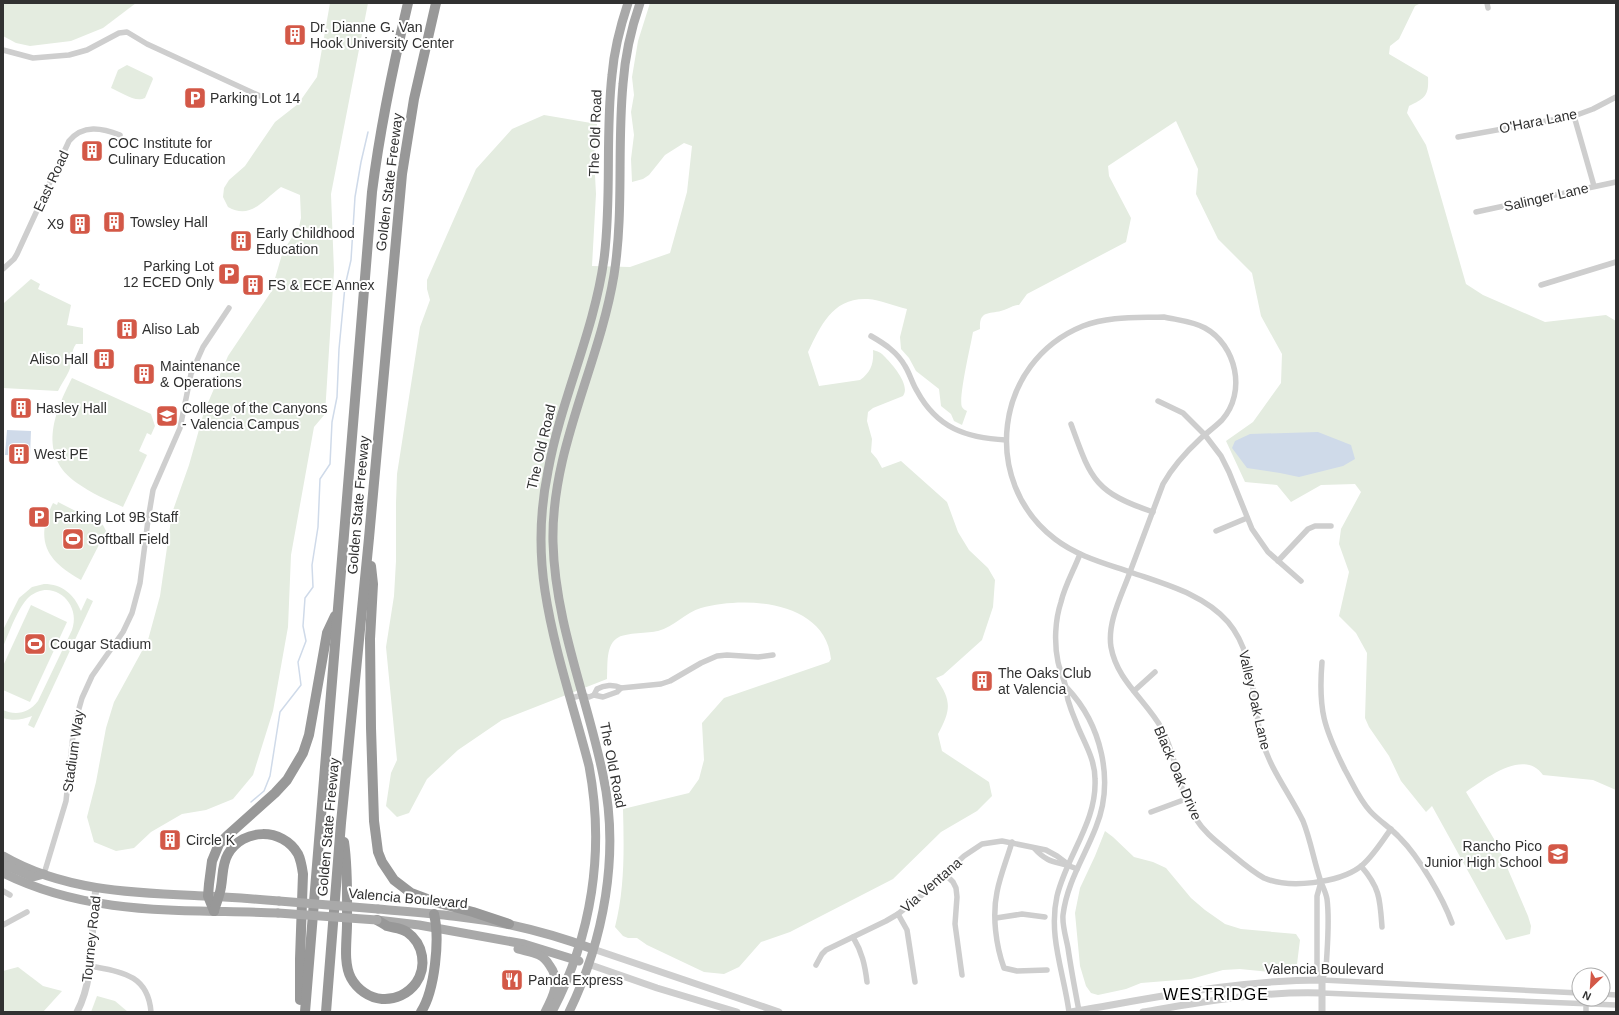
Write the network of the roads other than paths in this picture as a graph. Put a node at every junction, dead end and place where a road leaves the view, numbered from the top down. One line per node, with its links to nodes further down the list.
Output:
1 (408, 3): 32 (highway, Golden State Freeway)
2 (436, 3): 27 (highway, Golden State Freeway)
3 (628, 3): 41 (main road, The Old Road)
4 (640, 3): 39 (main road, The Old Road)
5 (3, 50): 6 (street)
6 (260, 96)
7 (1616, 97): 8 (street, O'Hara Lane)
8 (1574, 116): 10 (street, O'Hara Lane); 12 (street)
9 (120, 135): 15 (street, East Road)
10 (1458, 137)
11 (1616, 182): 12 (street, Salinger Lane)
12 (1594, 186): 13 (street, Salinger Lane)
13 (1476, 212)
14 (1616, 262): 16 (street)
15 (3, 269)
16 (1541, 285)
17 (229, 308): 53 (street, Stadium Way)
18 (871, 336): 22 (street)
19 (1158, 400): 21 (street)
20 (1071, 424): 23 (street)
21 (1205, 435): 22 (street, Black Oak Drive); 23 (street, Black Oak Drive); 24 (street)
22 (1006, 440): 28 (street, Valley Oak Lane)
23 (1153, 512): 30 (street, Black Oak Drive)
24 (1246, 518): 26 (street); 29 (street)
25 (1331, 526): 29 (street)
26 (1216, 531)
27 (369, 538): 44 (highway, Golden State Freeway); 70 (highway)
28 (1080, 554): 30 (street, Valley Oak Lane); 37 (street)
29 (1278, 561): 31 (street)
30 (1130, 572): 38 (street, Black Oak Drive); 55 (street, Valley Oak Lane)
31 (1301, 581)
32 (337, 610): 59 (highway); 93 (highway, Golden State Freeway)
33 (773, 654): 36 (street)
34 (1322, 662): 45 (street)
35 (1155, 672): 38 (street)
36 (621, 688): 40 (street); 40 (street)
37 (1066, 688): 49 (street); 51 (street)
38 (1134, 691): 42 (street, Black Oak Drive)
39 (583, 695): 40 (street); 41 (street); 77 (main road, The Old Road)
40 (594, 695)
41 (571, 698): 76 (main road, The Old Road)
42 (1186, 799): 43 (street); 55 (street, Black Oak Drive)
43 (1151, 812)
44 (341, 823): 68 (highway); 94 (highway, Golden State Freeway)
45 (1391, 829): 50 (street); 69 (street)
46 (1012, 842): 49 (street, Via Ventana); 54 (street, Via Ventana); 67 (street)
47 (3, 856): 53 (main road, Valencia Boulevard)
48 (3, 864): 53 (main road)
49 (1069, 865): 51 (street, Via Ventana); 101 (street)
50 (1361, 866): 55 (street, Black Oak Drive); 72 (street)
51 (1076, 869): 101 (street)
52 (3, 872): 61 (main road, Valencia Boulevard)
53 (44, 874): 56 (main road, Valencia Boulevard)
54 (945, 874): 65 (street, Via Ventana); 83 (street)
55 (1321, 882): 84 (street, Valley Oak Lane); 84 (street, Valley Oak Lane)
56 (96, 888): 59 (main road, Valencia Boulevard); 61 (street, Tourney Road)
57 (3, 891): 58 (street)
58 (10, 895)
59 (208, 896): 60 (main road, Valencia Boulevard); 62 (highway)
60 (219, 896): 62 (highway); 64 (main road, Valencia Boulevard, bridge); 92 (highway)
61 (94, 902): 62 (main road, Valencia Boulevard); 81 (street, Tourney Road)
62 (214, 911): 68 (main road, Valencia Boulevard, bridge)
63 (27, 912): 71 (street)
64 (434, 914): 70 (main road, Valencia Boulevard); 73 (highway)
65 (898, 914): 74 (street, Via Ventana); 86 (street)
66 (1044, 917): 67 (street)
67 (996, 918): 82 (street)
68 (377, 920): 73 (main road, Valencia Boulevard)
69 (1452, 923)
70 (510, 924): 76 (main road, Valencia Boulevard)
71 (3, 925)
72 (1382, 927)
73 (437, 928): 75 (main road, Valencia Boulevard); 95 (highway)
74 (853, 937): 80 (street, Via Ventana); 85 (street)
75 (503, 940): 78 (main road, Valencia Boulevard); 96 (main road)
76 (580, 944): 77 (main road, Valencia Boulevard); 78 (main road, The Old Road)
77 (593, 949): 79 (main road, The Old Road); 100 (street, Valencia Boulevard)
78 (575, 959): 79 (main road, Valencia Boulevard); 97 (main road, The Old Road)
79 (588, 964): 98 (main road, The Old Road); 99 (street, Valencia Boulevard)
80 (816, 965)
81 (90, 966): 90 (street, Tourney Road); 91 (street)
82 (1047, 970)
83 (962, 975)
84 (1322, 980): 87 (street); 88 (street, Valencia Boulevard); 101 (street, Valencia Boulevard)
85 (867, 982)
86 (915, 982)
87 (1322, 993): 89 (street, Valencia Boulevard); 102 (street, Valencia Boulevard); 103 (street)
88 (1571, 993)
89 (1571, 1001)
90 (77, 1012)
91 (151, 1012)
92 (301, 1012)
93 (305, 1012)
94 (326, 1012)
95 (421, 1012)
96 (546, 1012)
97 (552, 1012)
98 (569, 1012)
99 (737, 1012)
100 (779, 1012)
101 (1074, 1012)
102 (1143, 1012)
103 (1322, 1012)

